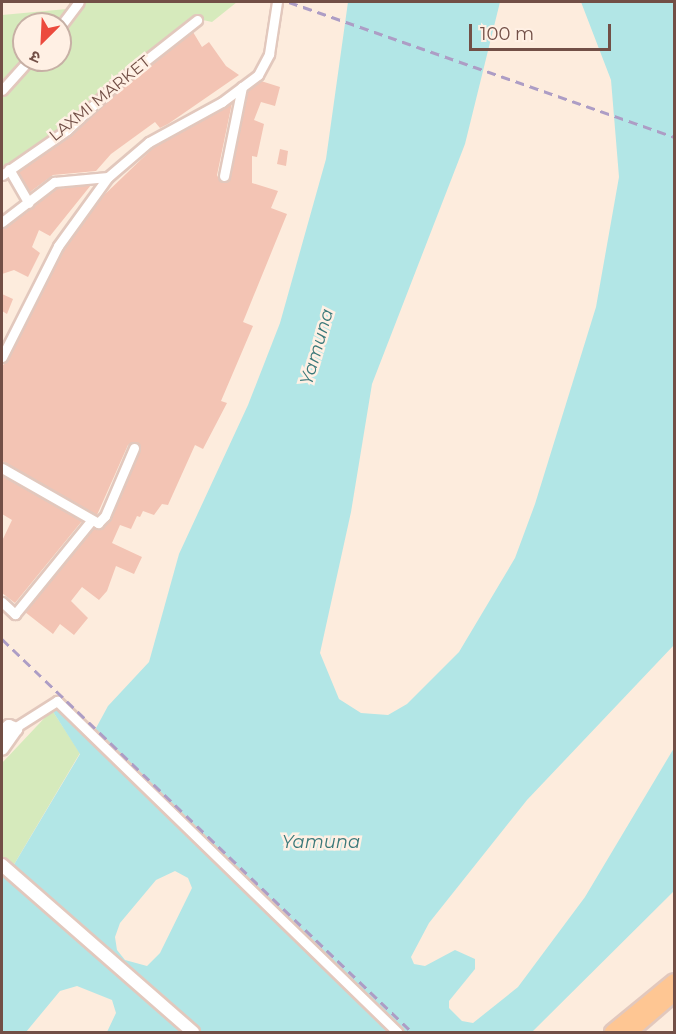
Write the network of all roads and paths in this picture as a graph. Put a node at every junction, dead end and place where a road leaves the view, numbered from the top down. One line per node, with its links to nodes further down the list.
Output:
1 (277, 2): 4 (street)
2 (197, 20): 6 (street, LAXMI MARKET)
3 (18, 72): 5 (street)
4 (242, 87): 7 (street); 8 (street)
5 (2, 90)
6 (5, 172): 9 (street)
7 (224, 176)
8 (108, 177): 9 (street); 11 (street)
9 (29, 203): 10 (street)
10 (2, 222)
11 (2, 357)
12 (134, 448): 14 (street)
13 (2, 468): 14 (street)
14 (90, 522): 15 (street)
15 (2, 602)
16 (6, 726): 17 (main road); 22 (street)
17 (2, 749)
18 (2, 865): 21 (main road)
19 (675, 981): 23 (main road)
20 (675, 994): 24 (main road)
21 (193, 1032)
22 (397, 1032)
23 (612, 1032)
24 (630, 1032)

